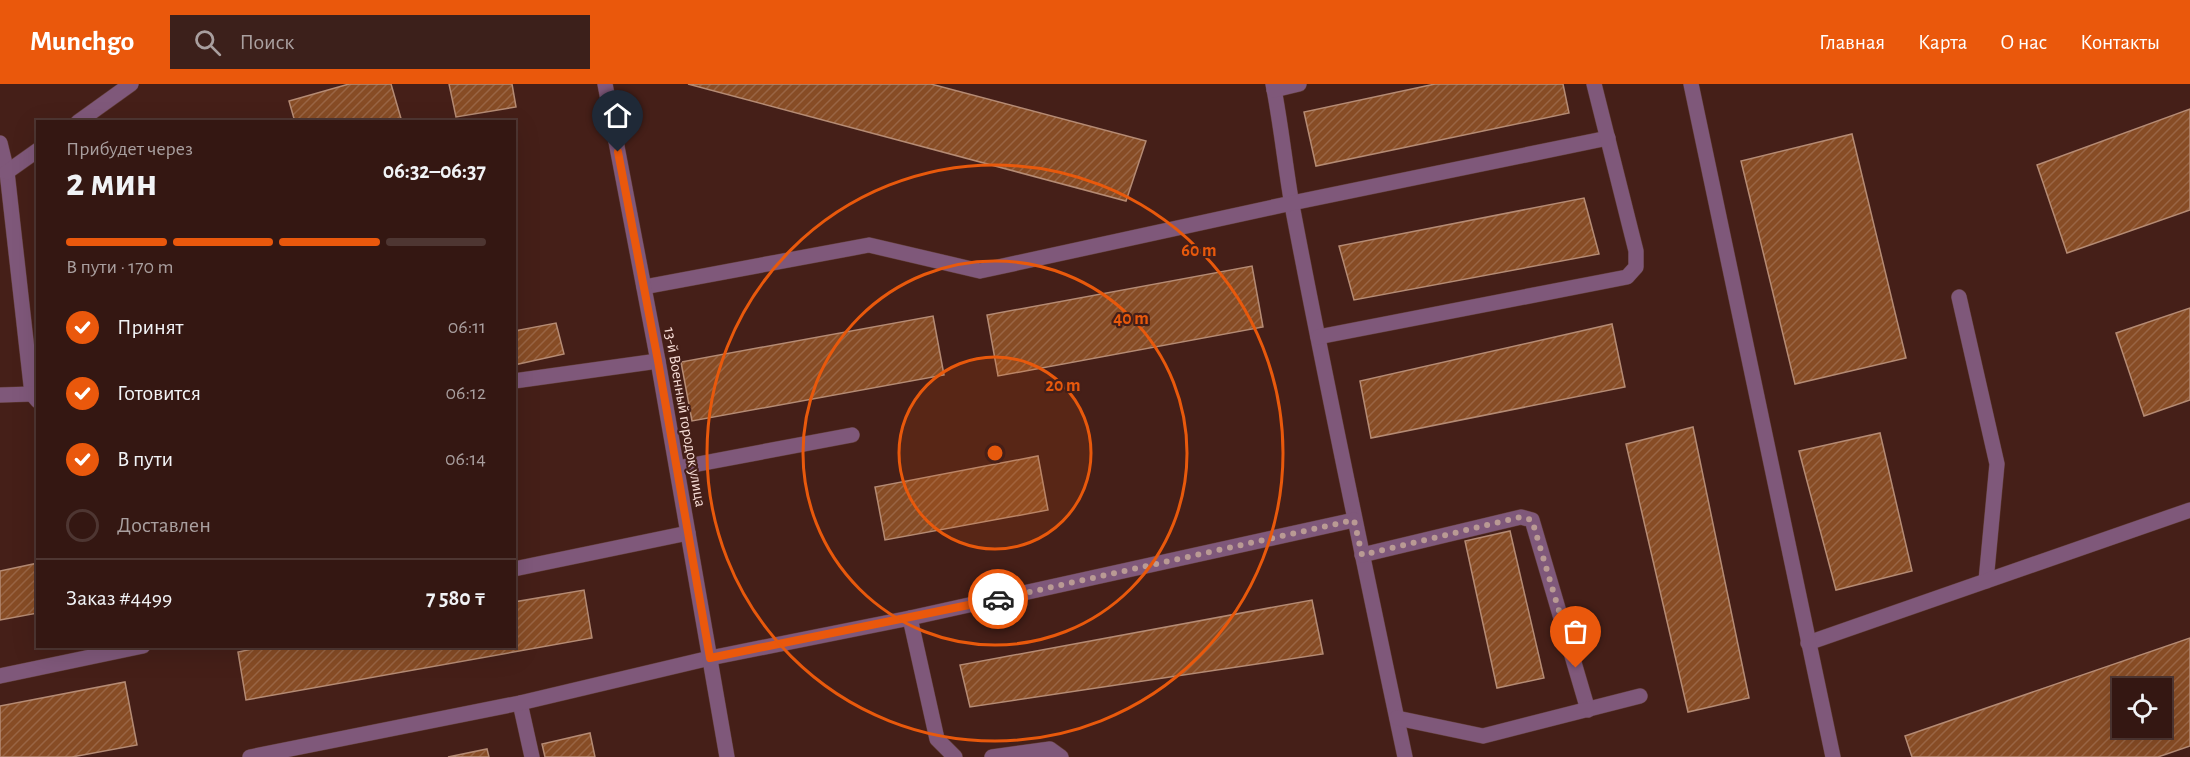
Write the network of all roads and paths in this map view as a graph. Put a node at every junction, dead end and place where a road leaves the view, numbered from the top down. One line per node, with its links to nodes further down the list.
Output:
1 (131, 84): 7 (street)
2 (605, 84): 13 (street, 13-й Военный городок улица)
3 (1299, 84): 6 (street)
4 (1594, 84): 8 (street)
5 (1691, 84): 29 (street)
6 (1274, 87): 12 (street)
7 (81, 120)
8 (1608, 138): 12 (street); 15 (street)
9 (0, 143): 11 (street)
10 (36, 151): 11 (street)
11 (7, 172): 19 (street)
12 (1292, 203): 13 (street); 15 (street)
13 (644, 287): 16 (street, 13-й Военный городок улица)
14 (1959, 297): 27 (street)
15 (1318, 337): 23 (street)
16 (658, 361): 17 (street); 21 (street, 13-й Военный городок улица)
17 (516, 381)
18 (0, 395): 19 (street)
19 (35, 398)
20 (852, 435): 21 (street)
21 (677, 468): 24 (street, 13-й Военный городок улица)
22 (2190, 510): 27 (street)
23 (1354, 520): 25 (street); 28 (street)
24 (688, 532): 26 (street); 31 (street, 13-й Военный городок улица)
25 (1362, 555): 35 (street); 36 (street)
26 (516, 569)
27 (1986, 581): 29 (street)
28 (910, 618): 31 (street); 40 (street)
29 (1808, 642): 44 (street)
30 (133, 648): 32 (street)
31 (710, 658): 34 (street); 39 (street, 13-й Военный городок улица)
32 (0, 676)
33 (1640, 696): 35 (street)
34 (520, 703): 37 (street); 38 (street)
35 (1588, 710): 36 (street)
36 (1397, 718): 43 (street)
37 (250, 757)
38 (532, 757)
39 (727, 757)
40 (955, 757)
41 (992, 757): 42 (street)
42 (1061, 757)
43 (1405, 757)
44 (1833, 757)

